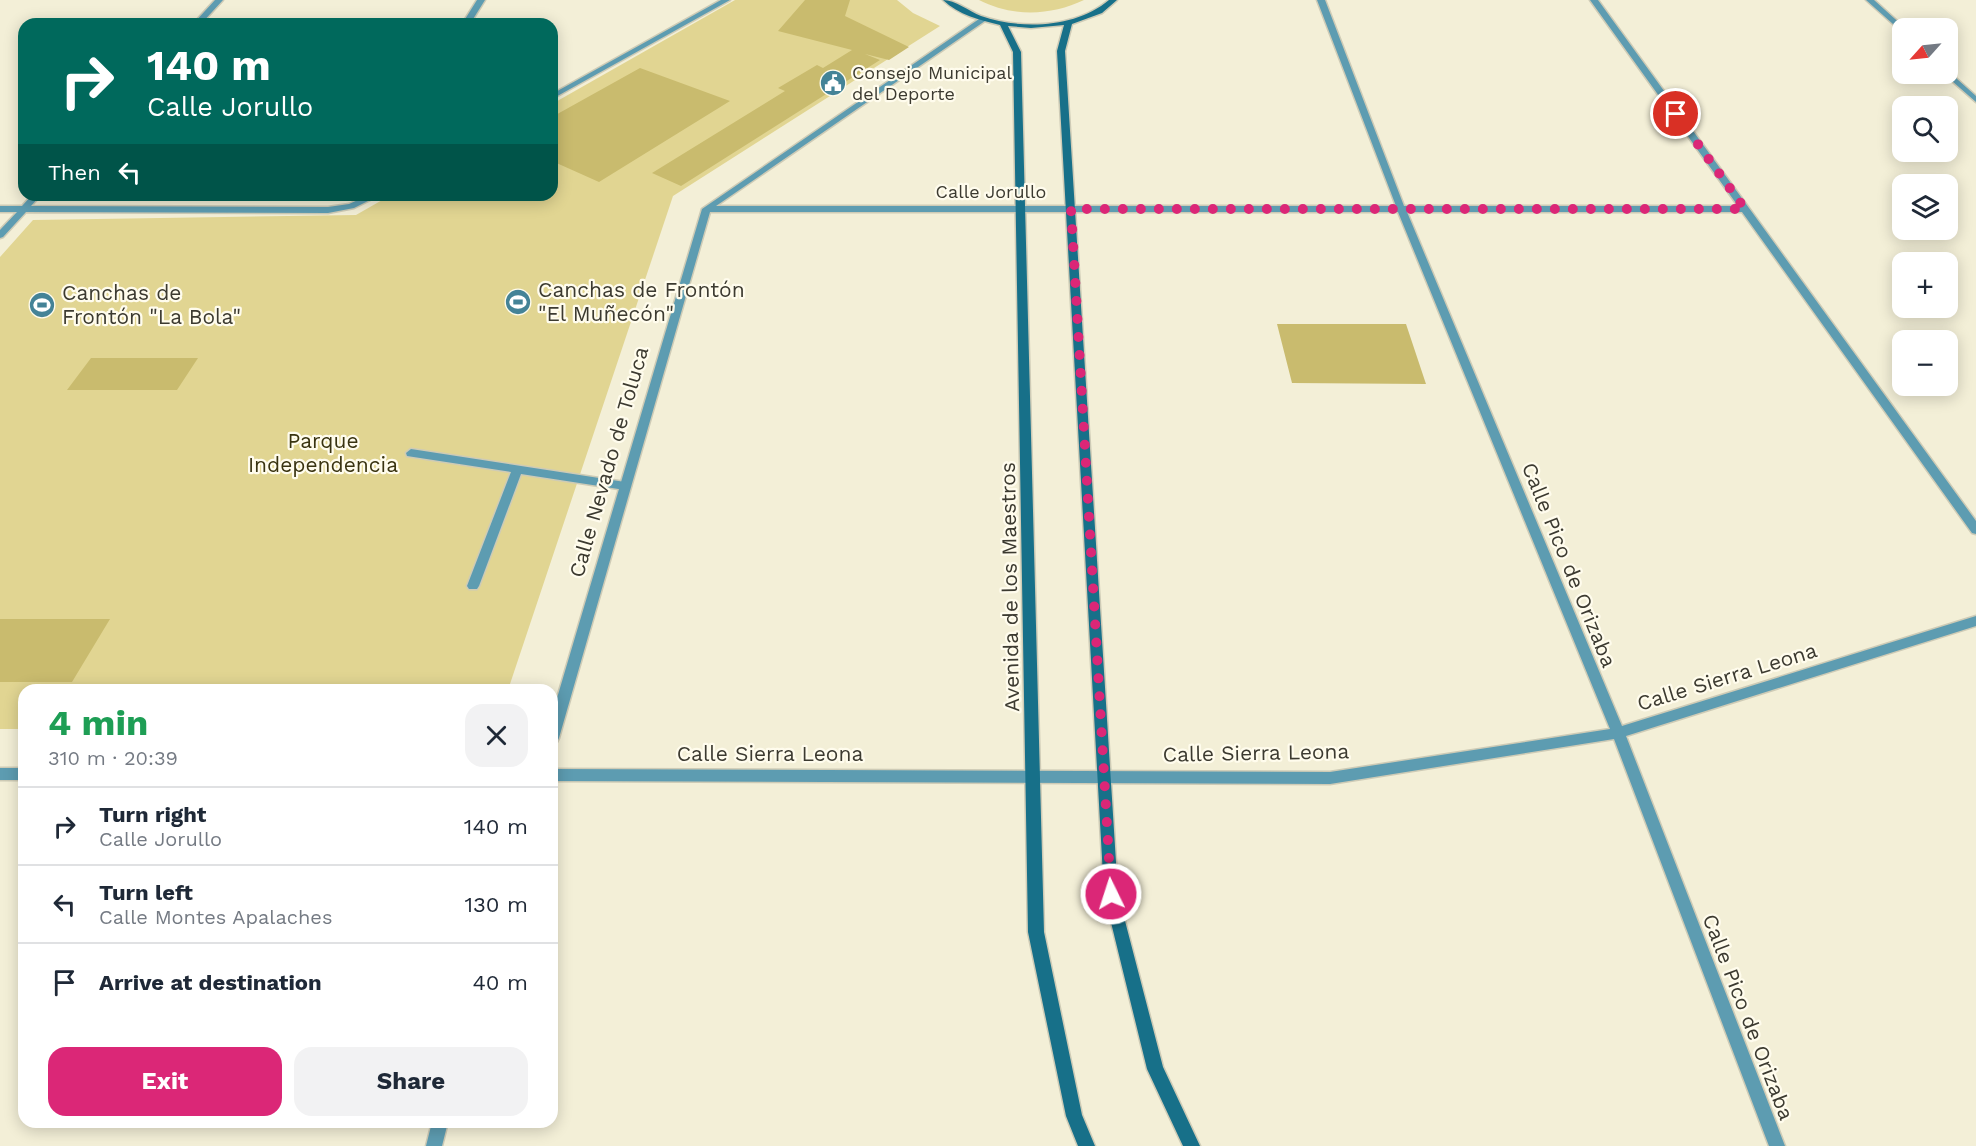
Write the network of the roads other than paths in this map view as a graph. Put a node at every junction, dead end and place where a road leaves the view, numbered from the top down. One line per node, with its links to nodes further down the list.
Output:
1 (219, 0): 9 (street)
2 (481, 0): 10 (street)
3 (726, 0): 16 (street)
4 (947, 0): 11 (street)
5 (1113, 0): 13 (street)
6 (1321, 0): 27 (street, Calle Pico de Orizaba)
7 (1594, 0): 28 (street)
8 (1870, 0): 12 (street)
9 (202, 18)
10 (470, 18)
11 (982, 19): 14 (street); 24 (street)
12 (1892, 21)
13 (1069, 22): 14 (street); 26 (street)
14 (1003, 23): 25 (street, Avenida de los Maestros)
15 (1958, 83): 17 (street)
16 (558, 94)
17 (1976, 100)
18 (31, 201): 23 (street)
19 (354, 201): 21 (street)
20 (362, 201): 21 (street)
21 (351, 206): 23 (street)
22 (0, 209): 23 (street)
23 (24, 209): 29 (street)
24 (706, 209): 25 (street, Calle Jorullo); 32 (street, Calle Nevado de Toluca)
25 (1021, 209): 26 (street, Calle Jorullo); 41 (street, Avenida de los Maestros)
26 (1071, 209): 27 (street, Calle Jorullo); 42 (street)
27 (1401, 209): 28 (street, Calle Jorullo); 37 (street, Calle Pico de Orizaba)
28 (1745, 209): 33 (street)
29 (0, 234)
30 (411, 453): 31 (street)
31 (517, 470): 32 (street); 34 (street)
32 (625, 486): 36 (street, Calle Nevado de Toluca)
33 (1976, 530)
34 (473, 586)
35 (1976, 621): 37 (street, Calle Sierra Leona)
36 (558, 717)
37 (1618, 733): 42 (street, Calle Sierra Leona); 47 (street, Calle Pico de Orizaba)
38 (0, 774): 39 (street)
39 (18, 774)
40 (558, 774): 41 (street, Calle Sierra Leona)
41 (1034, 775): 42 (street, Calle Sierra Leona); 45 (street, Avenida de los Maestros)
42 (1104, 776): 46 (street)
43 (439, 1128): 44 (street)
44 (434, 1146)
45 (1087, 1146)
46 (1192, 1146)
47 (1777, 1146)

